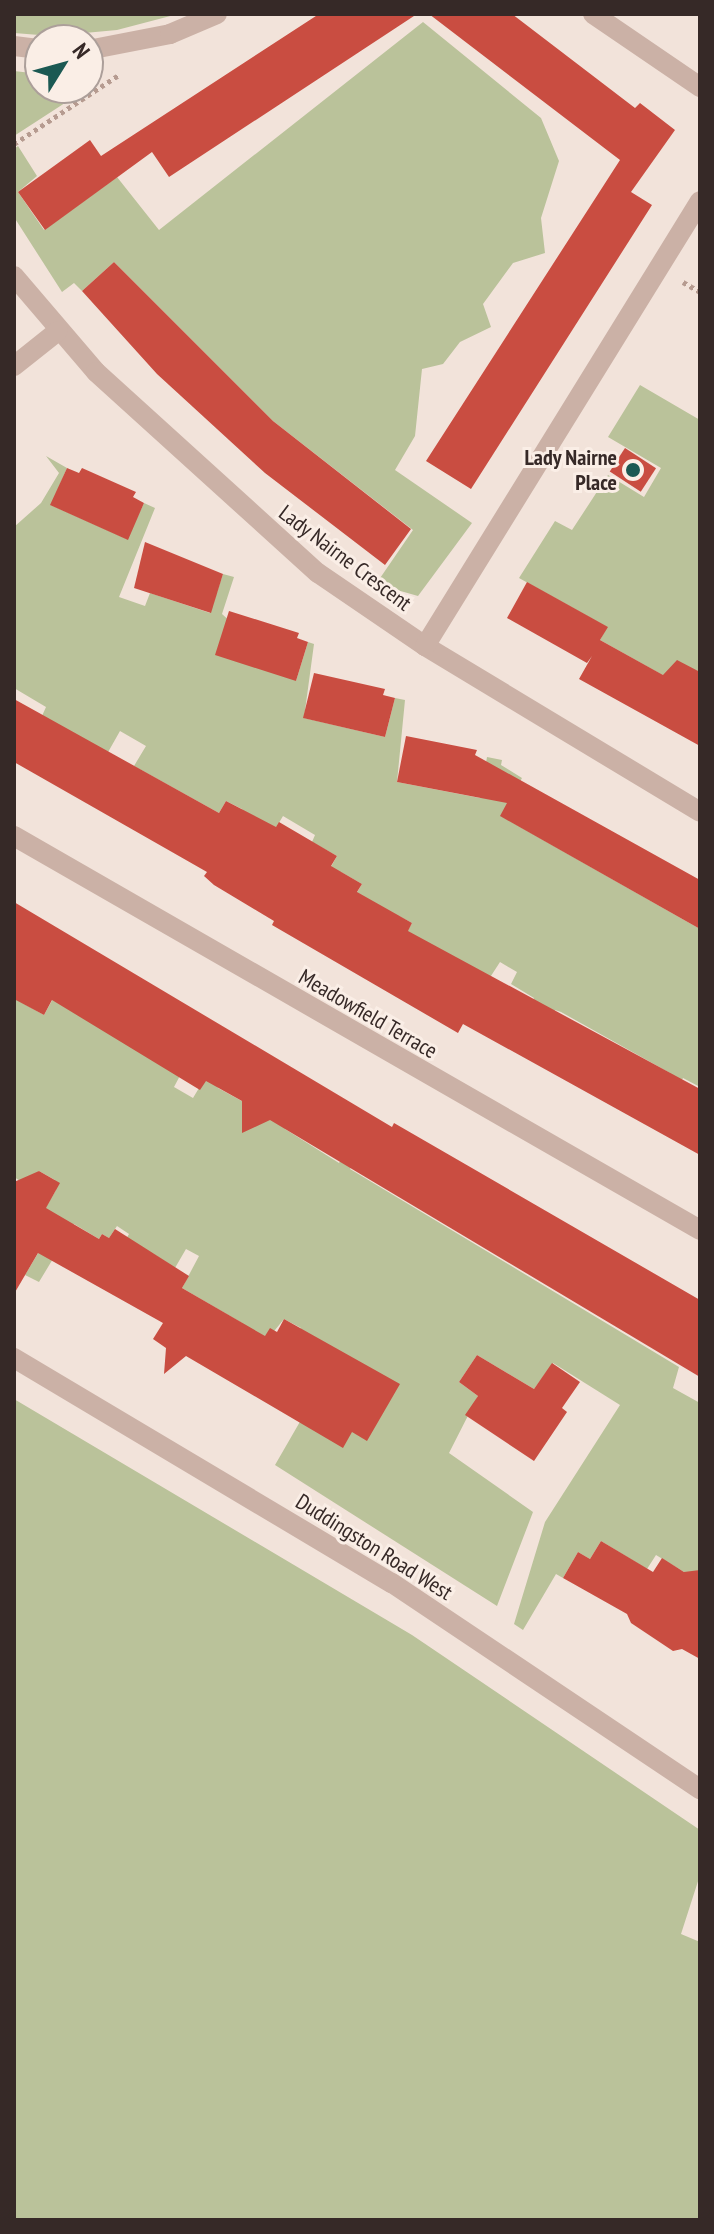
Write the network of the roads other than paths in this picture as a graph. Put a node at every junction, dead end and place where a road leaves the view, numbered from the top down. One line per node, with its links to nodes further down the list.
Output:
1 (217, 14): 3 (street)
2 (593, 14): 4 (street)
3 (104, 47)
4 (700, 87)
5 (700, 201): 9 (street)
6 (14, 276): 7 (street, Lady Nairne Crescent)
7 (58, 331): 8 (street); 9 (street, Lady Nairne Crescent)
8 (14, 366)
9 (425, 646): 10 (street, Lady Nairne Crescent)
10 (700, 812)
11 (14, 836): 12 (street, Meadowfield Terrace)
12 (700, 1230)
13 (14, 1358): 14 (street, Duddingston Road West)
14 (700, 1789)

